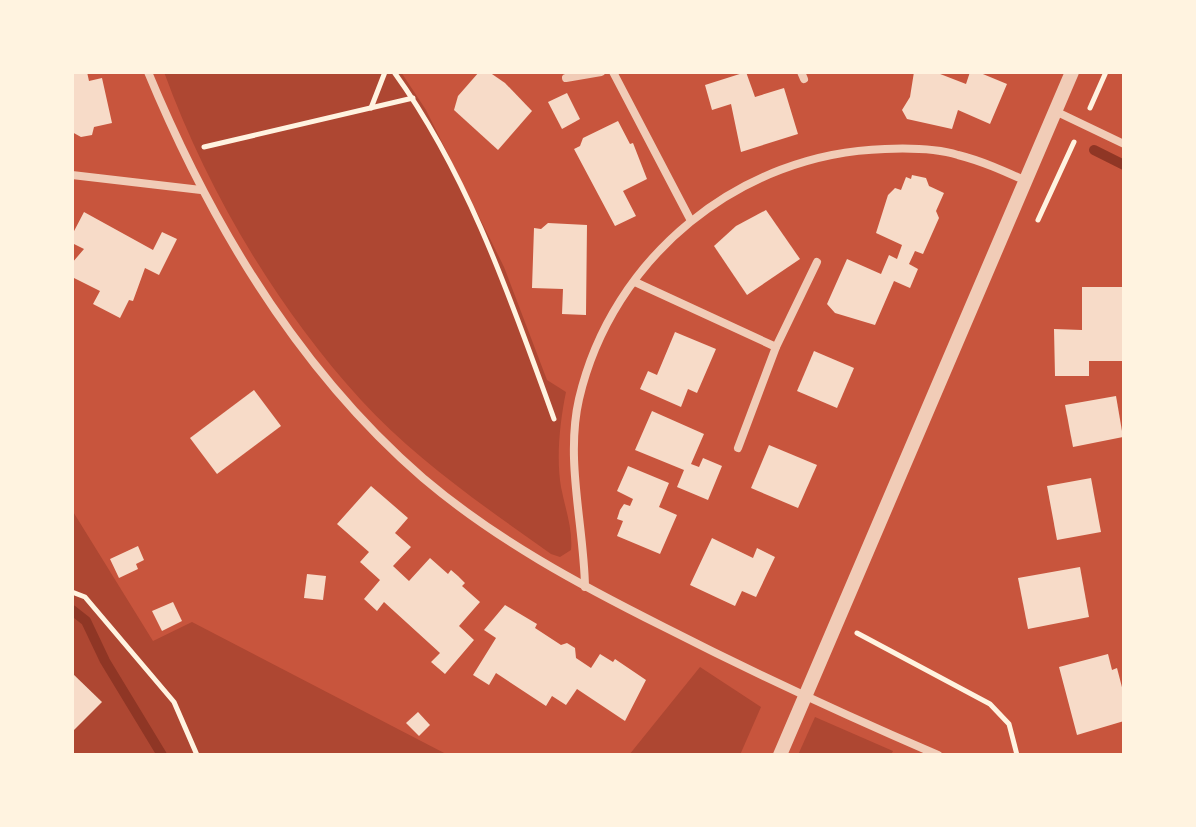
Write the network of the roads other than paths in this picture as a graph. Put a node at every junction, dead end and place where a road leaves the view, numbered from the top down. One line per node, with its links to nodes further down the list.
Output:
1 (148, 72): 10 (street)
2 (601, 72): 5 (street)
3 (613, 72): 11 (street)
4 (1072, 72): 6 (street)
5 (566, 78)
6 (1055, 111): 7 (street); 9 (street)
7 (1124, 144)
8 (72, 175): 10 (street)
9 (1026, 181): 11 (street); 17 (street)
10 (201, 190): 16 (street)
11 (690, 219): 13 (street)
12 (817, 262): 14 (street)
13 (635, 282): 14 (street); 16 (street)
14 (776, 347): 15 (street)
15 (738, 448)
16 (585, 587): 17 (street)
17 (806, 698): 18 (street); 19 (street)
18 (780, 755)
19 (938, 755)

